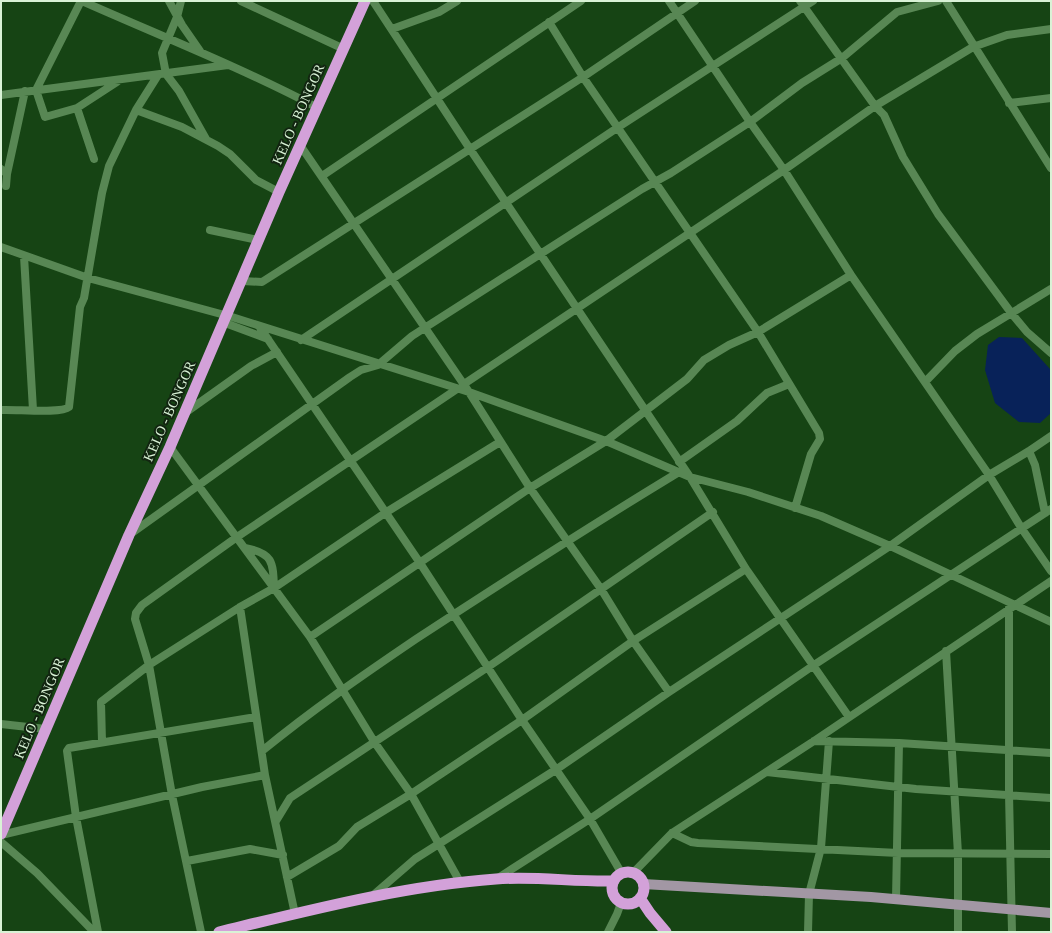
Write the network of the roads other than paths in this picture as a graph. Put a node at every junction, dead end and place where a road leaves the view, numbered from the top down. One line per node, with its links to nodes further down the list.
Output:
1 (82, 1): 20 (street); 30 (street)
2 (169, 1): 16 (street)
3 (181, 1): 16 (street)
4 (241, 1): 22 (street)
5 (365, 1): 22 (highway, KELO - BONGOR)
6 (373, 1): 18 (street)
7 (457, 1): 18 (street)
8 (581, 1): 17 (street)
9 (669, 1): 15 (street)
10 (695, 1): 15 (street)
11 (813, 1): 14 (street)
12 (938, 1): 24 (street)
13 (946, 1): 21 (street)
14 (802, 4): 24 (street); 26 (street)
15 (678, 14): 26 (street); 28 (street)
16 (177, 17): 20 (street); 23 (street)
17 (549, 22): 28 (street); 33 (street)
18 (392, 29): 33 (street)
19 (1051, 29): 21 (street)
20 (167, 38): 23 (street); 27 (street)
21 (973, 47): 35 (street); 36 (street)
22 (344, 49): 38 (highway, KELO - BONGOR)
23 (200, 52): 25 (street)
24 (842, 58): 36 (street); 40 (street)
25 (228, 65): 27 (street); 38 (street)
26 (713, 67): 40 (street); 41 (street)
27 (162, 74): 29 (street); 39 (street); 42 (street)
28 (583, 77): 41 (street); 44 (street)
29 (120, 80): 30 (street); 37 (street)
30 (36, 90): 31 (street); 37 (street)
31 (25, 91): 32 (street); 49 (street)
32 (1, 94)
33 (437, 97): 44 (street); 50 (street)
34 (1051, 98): 35 (street)
35 (1009, 103): 46 (street)
36 (875, 106): 48 (street); 68 (street)
37 (76, 108): 45 (street)
38 (318, 108): 43 (highway, KELO - BONGOR)
39 (136, 110): 42 (street); 63 (street)
40 (750, 122): 48 (street); 51 (street)
41 (618, 128): 51 (street); 54 (street)
42 (207, 140): 53 (street)
43 (300, 145): 50 (street); 53 (highway, KELO - BONGOR)
44 (470, 149): 54 (street); 55 (street)
45 (94, 159)
46 (1048, 160): 47 (street)
47 (1051, 168)
48 (784, 170): 57 (street); 62 (street)
49 (4, 172): 52 (street)
50 (322, 176): 55 (street)
51 (655, 182): 57 (street); 60 (street)
52 (6, 186)
53 (280, 192): 58 (highway, KELO - BONGOR)
54 (506, 202): 60 (street); 64 (street)
55 (355, 224): 64 (street); 65 (street)
56 (210, 230): 58 (street)
57 (689, 234): 67 (street); 72 (street)
58 (258, 240): 65 (highway, KELO - BONGOR)
59 (1, 247): 61 (street)
60 (542, 255): 67 (street); 71 (street)
61 (24, 256): 63 (street); 84 (street)
62 (851, 275): 72 (street); 78 (street)
63 (88, 278): 69 (street); 84 (street)
64 (392, 279): 71 (street); 74 (street)
65 (242, 281): 69 (highway, KELO - BONGOR)
66 (1051, 289): 68 (street)
67 (577, 308): 80 (street); 85 (street)
68 (1012, 314): 76 (street); 78 (street)
69 (226, 320): 70 (street); 73 (street); 86 (highway, KELO - BONGOR)
70 (259, 326): 73 (street); 74 (street)
71 (426, 329): 77 (street); 80 (street)
72 (758, 332): 79 (street); 85 (street)
73 (269, 339): 75 (street)
74 (302, 340): 77 (street)
75 (277, 352): 82 (street); 86 (street)
76 (1051, 353)
77 (378, 365): 80 (street); 82 (street)
78 (925, 382): 95 (street)
79 (789, 384): 93 (street); 99 (street)
80 (460, 387): 81 (street); 92 (street)
81 (469, 392): 88 (street); 89 (street)
82 (313, 405): 92 (street); 97 (street)
83 (1, 410): 84 (street)
84 (32, 410)
85 (645, 411): 88 (street); 93 (street)
86 (185, 413): 90 (highway, KELO - BONGOR)
87 (1051, 436): 91 (street)
88 (606, 441): 94 (street); 98 (street)
89 (500, 442): 98 (street); 102 (street)
90 (170, 447): 97 (street); 104 (highway, KELO - BONGOR)
91 (1029, 451): 95 (street); 100 (street)
92 (351, 461): 102 (street); 105 (street)
93 (679, 462): 96 (street)
94 (678, 472): 96 (street); 106 (street)
95 (989, 475): 103 (street); 107 (street)
96 (690, 477): 99 (street); 101 (street)
97 (199, 486): 104 (street); 105 (street)
98 (530, 488): 106 (street); 109 (street)
99 (795, 508): 107 (street)
100 (1048, 511): 103 (street)
101 (713, 512): 110 (street); 115 (street)
102 (385, 514): 109 (street); 114 (street)
103 (1022, 529): 111 (street); 112 (street)
104 (129, 535): 133 (highway, KELO - BONGOR)
105 (237, 537): 108 (street); 124 (street)
106 (566, 541): 115 (street); 118 (street)
107 (890, 546): 112 (street); 119 (street)
108 (245, 548): 114 (street); 114 (street)
109 (420, 563): 118 (street); 121 (street)
110 (746, 569): 119 (street); 122 (street)
111 (1051, 572)
112 (951, 575): 116 (street); 125 (street)
113 (1051, 581): 116 (street)
114 (274, 588): 117 (street); 121 (street)
115 (601, 589): 122 (street); 126 (street)
116 (1012, 606): 120 (street); 123 (street); 142 (street)
117 (240, 607): 124 (street); 129 (street)
118 (454, 613): 126 (street); 127 (street)
119 (781, 618): 125 (street); 128 (street)
120 (1051, 622)
121 (310, 638): 127 (street)
122 (634, 641): 128 (street); 131 (street)
123 (946, 651): 130 (street); 140 (street)
124 (149, 665): 134 (street); 137 (street)
125 (814, 665): 130 (street); 155 (street)
126 (488, 667): 131 (street); 138 (street)
127 (341, 690): 138 (street); 141 (street)
128 (669, 692): 144 (street)
129 (256, 717): 134 (street); 141 (street)
130 (849, 717): 135 (street)
131 (522, 720): 144 (street); 150 (street)
132 (1, 724): 133 (street)
133 (46, 729): 157 (highway, KELO - BONGOR)
134 (160, 734): 137 (street); 152 (street)
135 (814, 741): 136 (street); 145 (street)
136 (829, 741): 139 (street); 147 (street)
137 (102, 742): 154 (street)
138 (375, 743): 150 (street); 156 (street)
139 (899, 743): 140 (street); 148 (street)
140 (952, 746): 142 (street); 149 (street)
141 (262, 751): 146 (street)
142 (1010, 751): 143 (street); 151 (street)
143 (1051, 753)
144 (557, 769): 155 (street); 160 (street)
145 (767, 772): 147 (street); 158 (street)
146 (265, 775): 152 (street); 156 (street)
147 (827, 780): 148 (street); 161 (street)
148 (899, 788): 149 (street); 162 (street)
149 (955, 792): 151 (street); 163 (street)
150 (411, 794): 160 (street); 168 (street)
151 (1009, 794): 153 (street); 164 (street)
152 (172, 795): 154 (street); 167 (street)
153 (1051, 798)
154 (76, 817): 157 (street); 182 (street)
155 (590, 819): 169 (street); 170 (street)
156 (276, 821): 166 (street)
157 (1, 834)
158 (672, 834): 161 (street); 170 (street)
159 (1, 842): 181 (street)
160 (440, 843): 171 (street); 174 (street)
161 (821, 848): 162 (street); 173 (street)
162 (898, 853): 163 (street); 175 (street)
163 (958, 854): 164 (street); 177 (street)
164 (1010, 854): 165 (street); 178 (street)
165 (1051, 854)
166 (283, 855): 167 (street); 168 (street)
167 (187, 861): 183 (street)
168 (287, 877): 180 (street)
169 (498, 878): 170 (highway); 171 (highway)
170 (620, 880): 172 (highway); 176 (highway)
171 (460, 882): 174 (highway)
172 (643, 884): 173 (main road); 176 (highway)
173 (809, 894): 175 (main road); 187 (street)
174 (371, 896): 180 (highway)
175 (896, 899): 177 (main road)
176 (631, 901): 185 (street); 186 (highway)
177 (958, 905): 178 (main road); 188 (street)
178 (1012, 910): 179 (main road); 189 (street)
179 (1051, 912)
180 (295, 914): 184 (highway)
181 (94, 932)
182 (98, 932)
183 (201, 932)
184 (219, 932)
185 (608, 932)
186 (666, 932)
187 (808, 932)
188 (958, 932)
189 (1012, 932)

